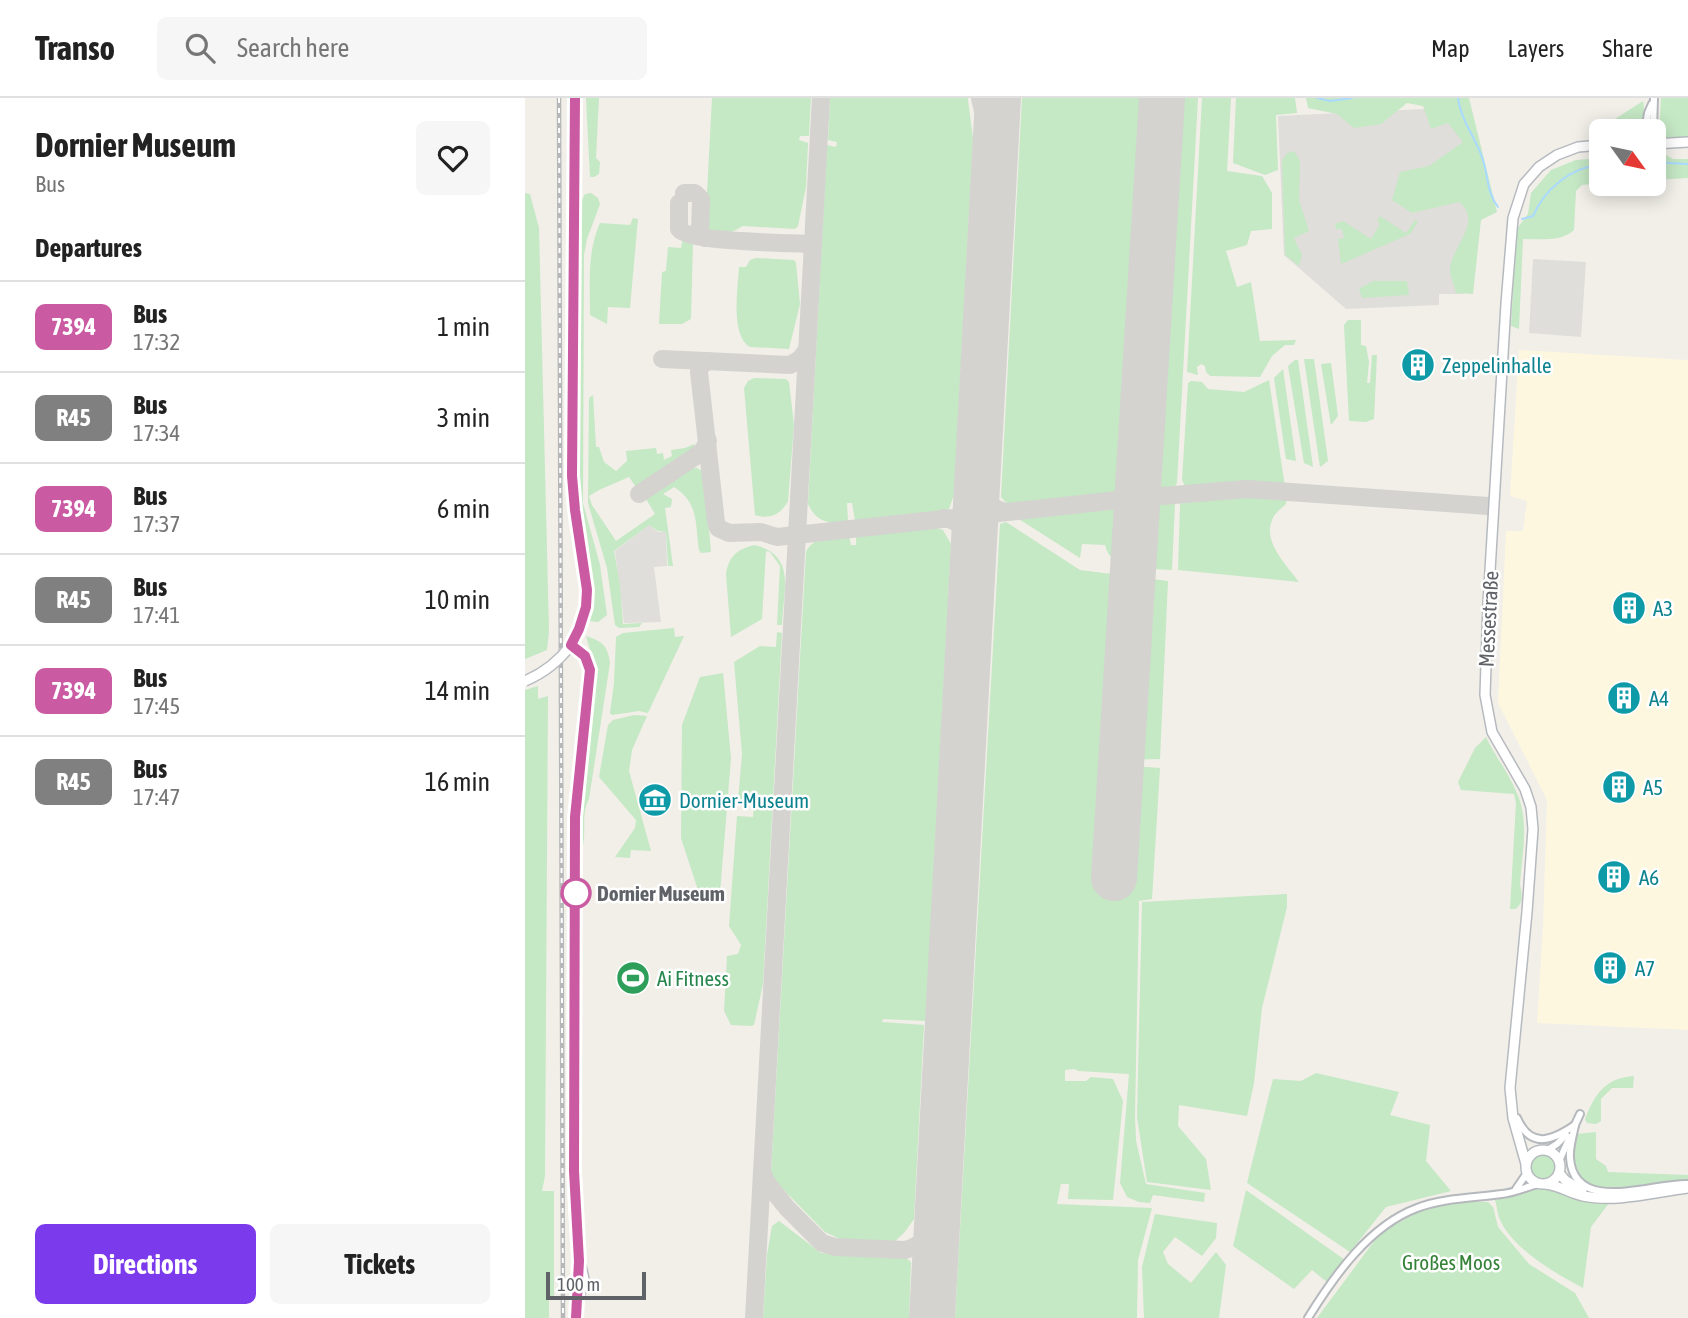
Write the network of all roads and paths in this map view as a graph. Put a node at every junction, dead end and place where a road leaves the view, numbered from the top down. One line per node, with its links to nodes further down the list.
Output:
1 (575, 98): 8 (street)
2 (1653, 101): 3 (street); 4 (street)
3 (1647, 119)
4 (1654, 119)
5 (1688, 142): 6 (street)
6 (1666, 143)
7 (1589, 147): 10 (street, Messestraße)
8 (571, 645): 9 (street, bridge); 22 (street)
9 (525, 681)
10 (1511, 1104): 12 (street); 13 (street, Messestraße)
11 (1580, 1114): 12 (street)
12 (1575, 1125): 14 (street); 15 (street); 19 (street)
13 (1518, 1133): 14 (street); 16 (street, Messestraße)
14 (1544, 1150): 15 (street); 16 (street)
15 (1559, 1161): 17 (street)
16 (1526, 1168): 18 (street); 20 (street)
17 (1559, 1173): 18 (street); 21 (street)
18 (1542, 1184): 20 (street); 21 (street)
19 (1688, 1186): 21 (street)
20 (1516, 1189): 23 (street)
21 (1593, 1196)
22 (576, 1314)
23 (1308, 1318)

